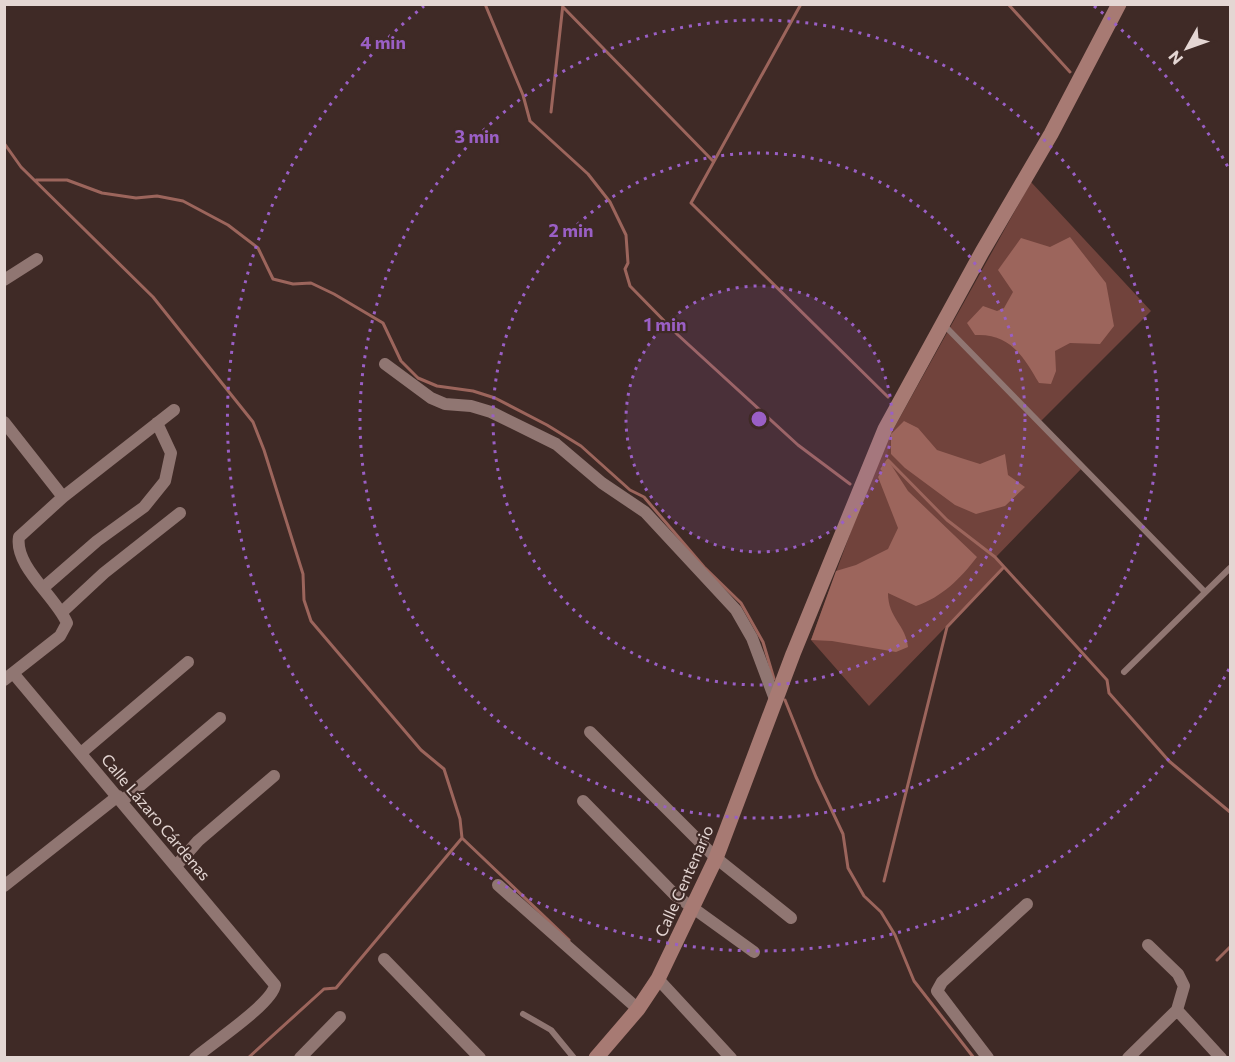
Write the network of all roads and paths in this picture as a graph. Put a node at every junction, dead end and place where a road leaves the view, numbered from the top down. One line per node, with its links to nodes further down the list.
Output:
1 (1119, 4): 4 (street, Calle Centenario)
2 (37, 259): 3 (street)
3 (4, 280)
4 (943, 324): 13 (lane); 18 (street, Calle Centenario)
5 (385, 364): 18 (street)
6 (174, 410): 8 (street)
7 (4, 422): 9 (street)
8 (157, 423): 9 (street); 12 (street)
9 (63, 497): 12 (street)
10 (180, 513): 14 (street)
11 (1230, 568): 13 (lane)
12 (44, 588): 14 (street)
13 (1205, 592): 16 (lane)
14 (62, 612): 17 (street)
15 (188, 662): 21 (street)
16 (1124, 672)
17 (9, 677): 21 (street, Calle Lázaro Cárdenas)
18 (776, 702): 25 (street, Calle Centenario)
19 (220, 718): 23 (street)
20 (590, 732): 25 (street)
21 (81, 753): 23 (street, Calle Lázaro Cárdenas)
22 (274, 776): 26 (street)
23 (120, 799): 26 (street, Calle Lázaro Cárdenas); 28 (street)
24 (583, 801): 30 (street)
25 (716, 858): 30 (street, Calle Centenario); 31 (street)
26 (176, 866): 40 (street, Calle Lázaro Cárdenas)
27 (498, 885): 36 (street)
28 (4, 886)
29 (1027, 904): 46 (street)
30 (693, 908): 33 (street); 35 (street, Calle Centenario)
31 (791, 918)
32 (1148, 945): 37 (street)
33 (754, 952)
34 (384, 959): 42 (street)
35 (658, 979): 36 (street, Calle Centenario); 45 (street)
36 (638, 1009): 44 (street, Calle Centenario)
37 (1177, 1010): 47 (street); 48 (street)
38 (523, 1014): 43 (lane)
39 (340, 1017): 41 (street)
40 (195, 1058)
41 (300, 1058)
42 (480, 1058)
43 (574, 1058)
44 (596, 1058)
45 (731, 1058)
46 (988, 1058)
47 (1128, 1058)
48 (1221, 1058)

